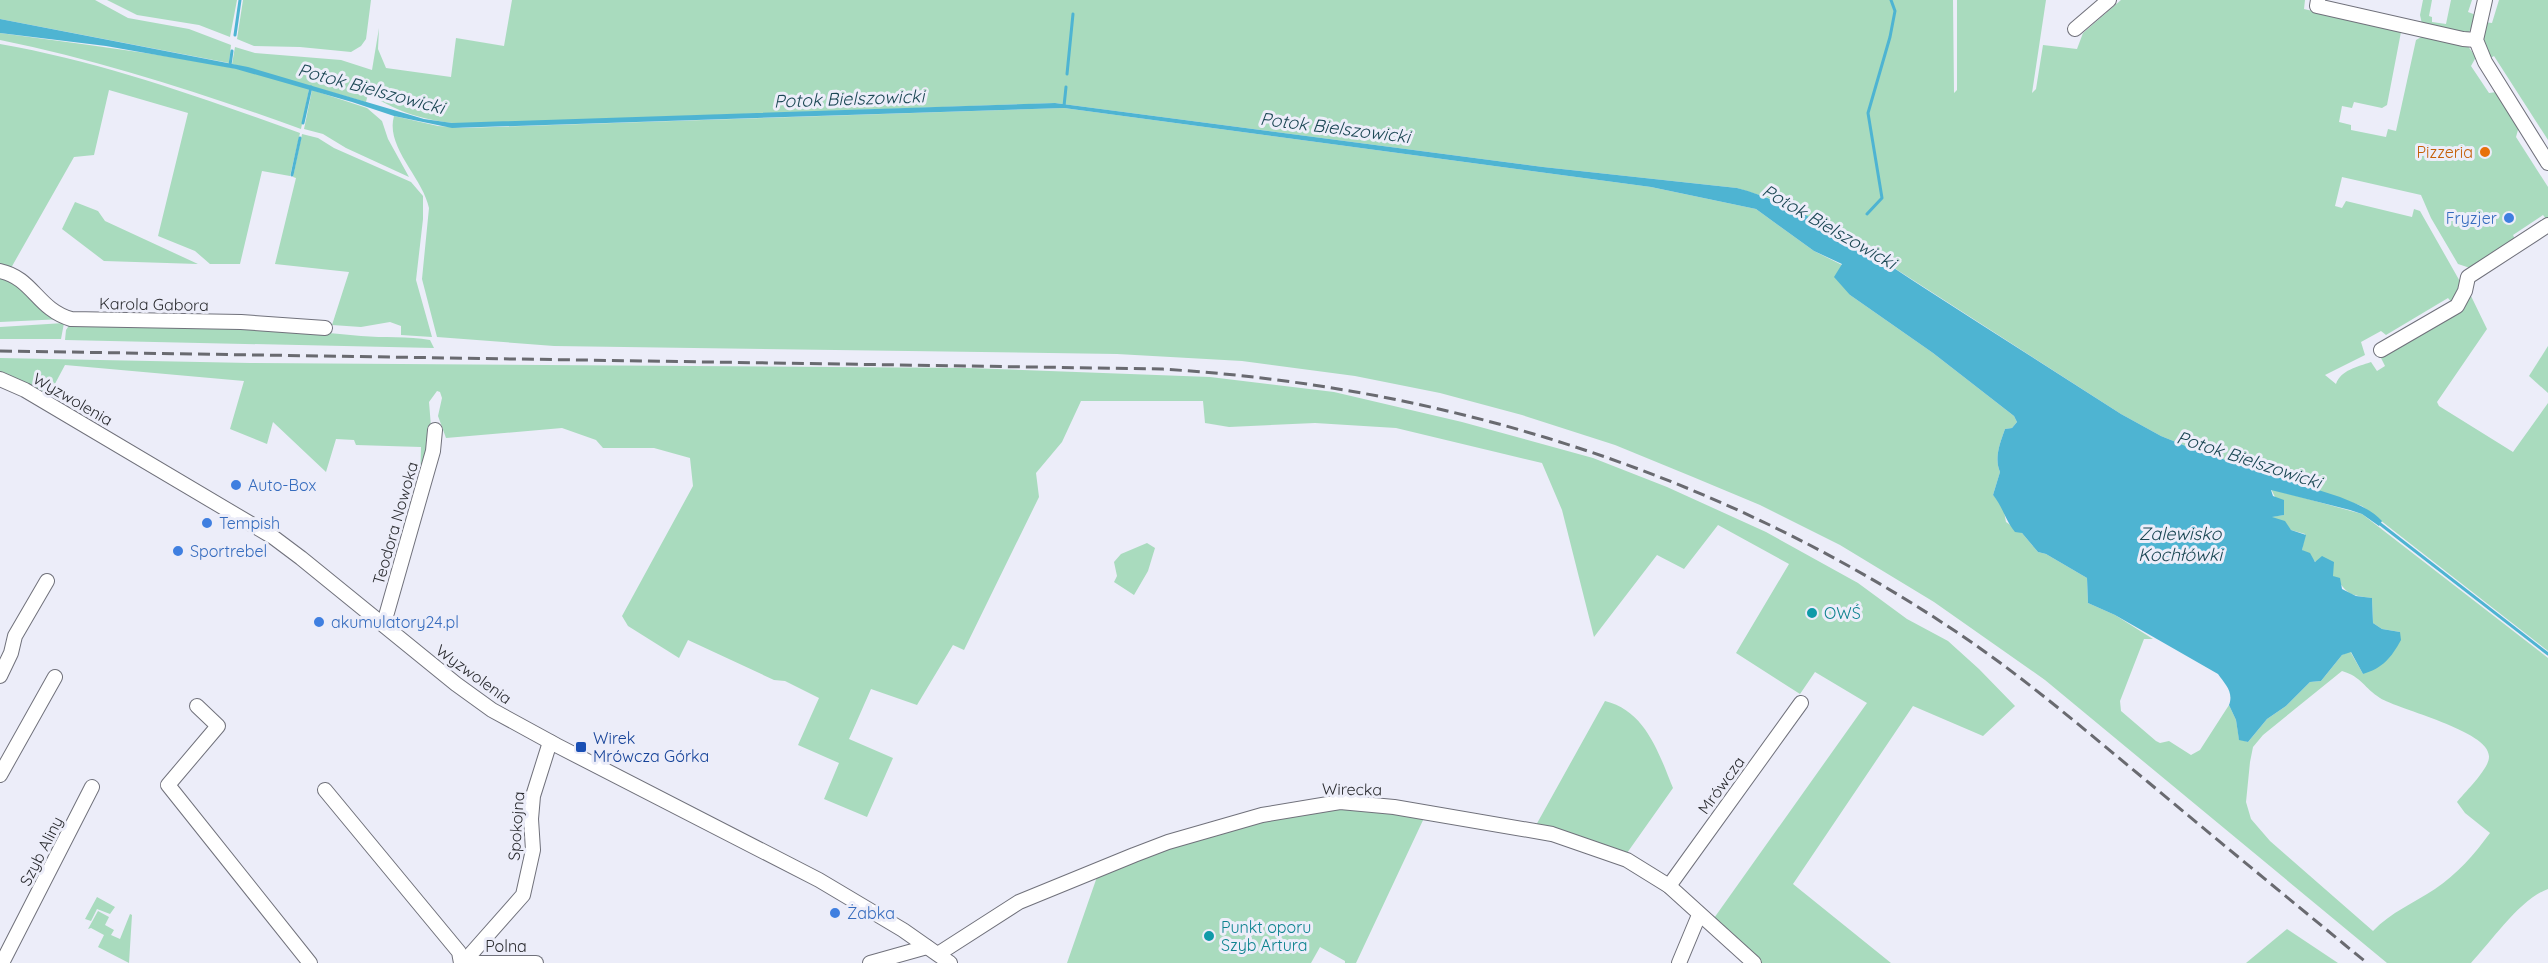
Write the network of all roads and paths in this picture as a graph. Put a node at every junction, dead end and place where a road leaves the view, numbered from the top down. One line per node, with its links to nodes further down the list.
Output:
1 (2109, 0): 4 (street)
2 (2318, 0): 5 (street)
3 (2485, 0): 5 (street)
4 (2075, 29)
5 (2476, 40): 6 (street)
6 (2548, 163)
7 (2548, 225): 10 (street)
8 (0, 271): 9 (street, Karola Gabora)
9 (325, 328)
10 (2381, 350)
11 (0, 379): 14 (street, Wyzwolenia)
12 (435, 430): 14 (street, Teodora Nowoka)
13 (46, 581): 15 (street)
14 (381, 623): 19 (street, Wyzwolenia)
15 (0, 676)
16 (55, 677): 20 (street)
17 (1801, 703): 23 (street, Mrówcza)
18 (197, 706): 27 (street)
19 (550, 742): 25 (street, Wyzwolenia); 28 (street, Spokojna)
20 (0, 775)
21 (92, 787): 26 (street, Szyb Aliny)
22 (325, 790): 28 (street)
23 (1669, 886): 24 (street, Wirecka); 25 (street, Wirecka)
24 (1699, 915): 33 (street); 34 (street, Wirecka)
25 (932, 951): 31 (street); 32 (street, Wyzwolenia)
26 (2, 963)
27 (310, 963)
28 (462, 963)
29 (476, 963): 30 (street, Polna)
30 (536, 963)
31 (871, 963)
32 (950, 963)
33 (1679, 963)
34 (1754, 963)

